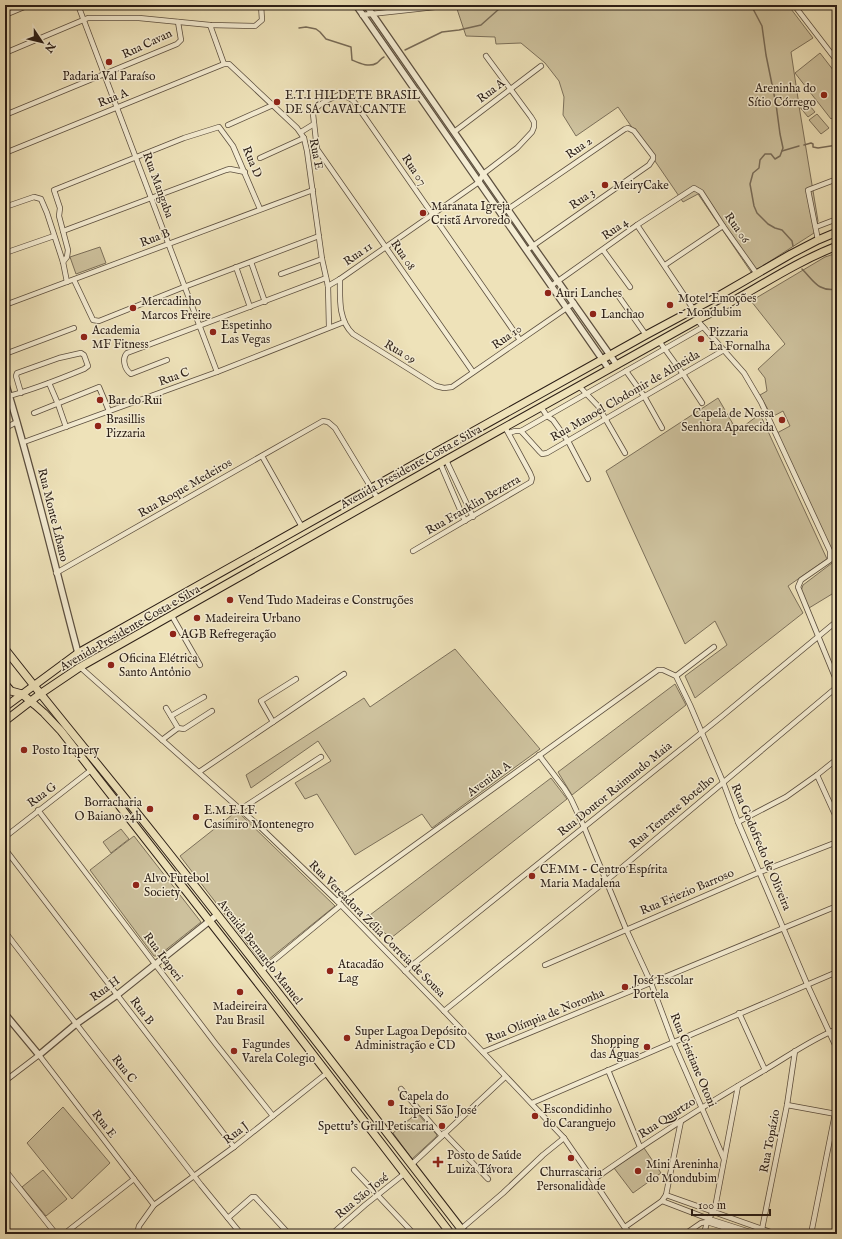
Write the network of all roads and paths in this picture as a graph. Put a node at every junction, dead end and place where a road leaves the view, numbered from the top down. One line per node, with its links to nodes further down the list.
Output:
1 (29, 5): 9 (street)
2 (78, 5): 11 (street, Rua Mangaba)
3 (261, 5): 14 (street)
4 (356, 5): 10 (street)
5 (366, 5): 8 (street)
6 (794, 5): 18 (street)
7 (436, 6): 8 (street)
8 (371, 13): 10 (street); 12 (street)
9 (5, 15)
10 (362, 15): 15 (street)
11 (84, 20): 13 (street); 16 (street); 21 (street, Rua Mangaba)
12 (377, 21): 15 (street); 29 (street)
13 (178, 22): 14 (street); 21 (street, Rua Cavan)
14 (210, 25): 19 (street)
15 (370, 26): 40 (street)
16 (5, 53)
17 (486, 56): 22 (street)
18 (837, 61)
19 (226, 64): 23 (street, Rua E); 24 (street, Rua A)
20 (541, 66): 22 (street, Rua A)
21 (105, 74): 24 (street, Rua Mangaba); 25 (street)
22 (511, 89): 29 (street, Rua A); 38 (street)
23 (273, 105): 27 (street); 28 (street, Rua E)
24 (117, 107): 33 (street, Rua A); 34 (street, Rua Mangaba)
25 (5, 115)
26 (314, 124): 28 (street); 31 (street, Rua 07); 47 (street, Rua 07)
27 (228, 125)
28 (301, 132): 30 (street, Rua E)
29 (454, 132): 38 (street)
30 (304, 138): 32 (street, Rua E); 35 (street)
31 (317, 149): 32 (street); 61 (street, Rua 08)
32 (307, 151): 41 (street, Rua E)
33 (5, 153)
34 (137, 156): 37 (street, Rua D); 43 (street, Rua Mangaba); 53 (street)
35 (260, 158)
36 (648, 165): 46 (street, Rua 2); 59 (street, Rua 3)
37 (245, 172): 43 (street); 45 (street, Rua D)
38 (483, 174): 40 (street, Rua 11); 46 (street)
39 (837, 179): 52 (street)
40 (479, 182): 47 (street, Rua 11); 48 (street)
41 (313, 190): 45 (street, Rua B); 56 (street, Rua E)
42 (701, 192): 50 (street, Rua 4); 51 (street, Rua 06)
43 (151, 197): 53 (street); 58 (street, Rua Mangaba)
44 (5, 207): 55 (street)
45 (260, 209): 58 (street, Rua B)
46 (508, 210): 48 (street, Rua 2); 59 (street)
47 (432, 214): 61 (street, Rua 11); 99 (street, Rua 07)
48 (501, 214): 62 (street)
49 (837, 218): 52 (street)
50 (637, 225): 63 (street, Rua 4); 68 (street)
51 (723, 226): 68 (street); 71 (street, Rua 06)
52 (816, 227): 57 (street)
53 (63, 231): 66 (street)
54 (837, 232): 57 (main road, Avenida Presidente Costa e Silva)
55 (54, 236): 64 (street); 66 (street)
56 (319, 236): 65 (street, Rua E); 67 (street)
57 (818, 240): 71 (main road, Avenida Presidente Costa e Silva)
58 (169, 244): 74 (street, Rua B); 77 (street, Rua Mangaba)
59 (533, 246): 62 (street, Rua 3); 75 (street)
60 (837, 246): 86 (main road, Avenida Presidente Costa e Silva)
61 (385, 247): 73 (street, Rua 11); 111 (street, Rua 08)
62 (526, 250): 79 (street)
63 (603, 250): 75 (street, Rua 4); 80 (street)
64 (5, 253)
65 (322, 259): 70 (street); 72 (street, Rua E)
66 (63, 262): 76 (street)
67 (251, 262): 69 (street); 84 (street)
68 (664, 265): 91 (street)
69 (236, 267): 77 (street); 88 (street)
70 (281, 274)
71 (757, 274): 81 (main road, Avenida Presidente Costa e Silva)
72 (326, 278): 78 (street); 84 (street)
73 (340, 279): 78 (street); 93 (street)
74 (74, 280): 76 (street, Rua B); 77 (street)
75 (558, 281): 79 (street, Rua 4); 85 (street)
76 (67, 282): 87 (street, Rua B)
77 (184, 286): 94 (street, Rua Mangaba)
78 (328, 286): 95 (street)
79 (551, 286): 89 (street)
80 (630, 287)
81 (724, 293): 83 (main road, Avenida Presidente Costa e Silva); 86 (main road)
82 (617, 294): 98 (street)
83 (715, 298): 90 (main road); 91 (main road, Avenida Presidente Costa e Silva)
84 (265, 302): 88 (street)
85 (574, 303): 89 (street, Rua 10); 104 (street)
86 (730, 303): 90 (main road, Avenida Presidente Costa e Silva)
87 (5, 305)
88 (250, 307): 94 (street)
89 (566, 308): 99 (street, Rua 10); 105 (street)
90 (721, 309): 92 (main road, Avenida Presidente Costa e Silva)
91 (694, 310): 98 (main road, Avenida Presidente Costa e Silva)
92 (697, 320): 96 (street); 100 (main road, Avenida Presidente Costa e Silva)
93 (344, 322): 95 (street); 116 (street, Rua 09)
94 (200, 325): 106 (street); 110 (street, Rua Mangaba)
95 (330, 327): 110 (street, Rua C)
96 (703, 327): 101 (street); 102 (street)
97 (74, 328): 103 (street)
98 (646, 335): 104 (main road, Avenida Presidente Costa e Silva)
99 (520, 340): 111 (street, Rua 10)
100 (659, 341): 101 (street); 107 (main road, Avenida Presidente Costa e Silva)
101 (666, 349): 109 (street); 112 (street)
102 (724, 350): 112 (street, Rua Manoel Clodomir de Almeida); 157 (street)
103 (5, 354)
104 (610, 355): 105 (main road, Avenida Presidente Costa e Silva); 107 (street)
105 (602, 359): 108 (street); 117 (main road, Avenida Presidente Costa e Silva)
106 (167, 360)
107 (617, 365): 108 (main road, Avenida Presidente Costa e Silva)
108 (610, 369): 115 (main road, Avenida Presidente Costa e Silva)
109 (626, 371): 119 (street); 121 (street)
110 (217, 372): 127 (street, Rua C)
111 (473, 372): 116 (street, Rua 10)
112 (683, 374): 121 (street, Rua Manoel Clodomir de Almeida); 124 (street)
113 (5, 382): 120 (street, Rua Monte Líbano)
114 (50, 383): 118 (street); 118 (street); 125 (street)
115 (579, 386): 119 (street); 123 (main road, Avenida Presidente Costa e Silva)
116 (452, 387)
117 (546, 390): 122 (main road, Avenida Presidente Costa e Silva); 123 (main road)
118 (21, 393): 120 (street)
119 (586, 393): 129 (street); 130 (street)
120 (9, 396): 131 (street, Rua Monte Líbano)
121 (644, 396): 130 (street, Rua Manoel Clodomir de Almeida); 134 (street)
122 (530, 400): 126 (main road); 143 (main road, Avenida Presidente Costa e Silva)
123 (551, 401): 126 (main road, Avenida Presidente Costa e Silva)
124 (702, 403)
125 (58, 404): 127 (street); 128 (street); 132 (street)
126 (539, 408): 129 (street); 135 (main road, Avenida Presidente Costa e Silva)
127 (109, 411): 132 (street, Rua C)
128 (34, 413)
129 (547, 416): 136 (street); 137 (street)
130 (605, 418): 137 (street, Rua Manoel Clodomir de Almeida); 139 (street)
131 (17, 422): 133 (street); 138 (street, Rua Monte Líbano)
132 (66, 427): 138 (street, Rua C)
133 (5, 428)
134 (662, 428)
135 (507, 430): 136 (street); 141 (main road, Avenida Presidente Costa e Silva); 145 (street, Rua Franklin Bezerra)
136 (521, 431): 137 (street, Rua Manoel Clodomir de Almeida)
137 (568, 441): 142 (street)
138 (24, 442): 151 (street, Rua Monte Líbano)
139 (625, 453)
140 (262, 456): 143 (street, Rua Roque Medeiros); 147 (street); 151 (street, Rua Roque Medeiros)
141 (443, 462): 144 (main road, Avenida Presidente Costa e Silva); 145 (street); 146 (street)
142 (588, 478)
143 (371, 488): 144 (street); 147 (main road, Avenida Presidente Costa e Silva)
144 (378, 499): 150 (main road, Avenida Presidente Costa e Silva)
145 (473, 517): 146 (street, Rua Franklin Bezerra)
146 (465, 521): 148 (street, Rua Franklin Bezerra)
147 (302, 527): 149 (main road, Avenida Presidente Costa e Silva)
148 (413, 551)
149 (248, 558): 150 (main road); 153 (main road, Avenida Presidente Costa e Silva)
150 (255, 569): 152 (main road, Avenida Presidente Costa e Silva)
151 (56, 573): 161 (street, Rua Monte Líbano)
152 (172, 616): 156 (main road, Avenida Presidente Costa e Silva); 162 (street)
153 (143, 617): 155 (main road, Avenida Presidente Costa e Silva); 156 (main road)
154 (837, 621): 157 (street, Rua Doutor Raimundo Maia)
155 (118, 631): 158 (main road); 161 (main road, Avenida Presidente Costa e Silva)
156 (142, 633): 158 (main road, Avenida Presidente Costa e Silva)
157 (818, 636): 167 (street); 183 (street, Rua Doutor Raimundo Maia)
158 (119, 645): 163 (main road, Avenida Presidente Costa e Silva)
159 (714, 647): 165 (street)
160 (5, 649): 169 (main road, Avenida Bernardo Manuel)
161 (78, 653): 169 (main road, Avenida Presidente Costa e Silva)
162 (200, 664)
163 (80, 667): 173 (main road, Avenida Presidente Costa e Silva); 184 (street, Rua Vereadora Zélia Correia de Sousa)
164 (344, 674): 181 (street)
165 (676, 676): 183 (street, Rua Godofredo de Oliveira); 185 (street, Avenida A)
166 (296, 679): 181 (street)
167 (837, 682)
168 (5, 684): 171 (main road)
169 (34, 686): 172 (main road, Avenida Presidente Costa e Silva); 173 (main road, Avenida Bernardo Manuel)
170 (837, 687): 191 (street, Rua Tenente Botelho)
171 (8, 694): 172 (main road)
172 (22, 694): 175 (main road, Avenida Bernardo Manuel); 176 (main road, Avenida Presidente Costa e Silva)
173 (40, 694): 175 (main road, Avenida Presidente Costa e Silva); 205 (main road, Avenida Bernardo Manuel)
174 (204, 697): 179 (street)
175 (31, 701): 180 (main road, Avenida Presidente Costa e Silva); 188 (main road, Avenida Bernardo Manuel)
176 (5, 707)
177 (166, 708): 179 (street)
178 (212, 711): 182 (street)
179 (171, 716): 182 (street)
180 (5, 721)
181 (273, 722): 189 (street)
182 (178, 728): 184 (street)
183 (702, 732): 191 (street, Rua Godofredo de Oliveira); 196 (street, Rua Doutor Raimundo Maia)
184 (162, 740): 189 (street, Rua Vereadora Zélia Correia de Sousa)
185 (539, 756): 196 (street, Rua Cristiane Otoni); 202 (street, Avenida A)
186 (321, 757): 192 (street)
187 (837, 759): 190 (street)
188 (91, 770): 193 (street, Rua G); 206 (main road, Avenida Bernardo Manuel)
189 (199, 772): 192 (street, Rua Vereadora Zélia Correia de Sousa)
190 (817, 775): 194 (street); 195 (street)
191 (723, 782): 195 (street, Rua Godofredo de Oliveira); 201 (street, Rua Tenente Botelho)
192 (241, 809): 202 (street, Rua Vereadora Zélia Correia de Sousa)
193 (38, 810): 197 (street, Rua G); 210 (street, Rua Itaperi)
194 (837, 819)
195 (738, 822): 200 (street, Rua Godofredo de Oliveira)
196 (584, 827): 201 (street, Rua Cristiane Otoni); 213 (street, Rua Doutor Raimundo Maia)
197 (5, 836)
198 (837, 842): 200 (street, Rua Friezio Barroso)
199 (5, 849): 217 (street, Rua B)
200 (760, 872): 207 (street, Rua Godofredo de Oliveira); 208 (street, Rua Friezio Barroso)
201 (607, 880): 208 (street, Rua Cristiane Otoni); 218 (street, Rua Tenente Botelho)
202 (337, 901): 203 (street, Rua Vereadora Zélia Correia de Sousa)
203 (341, 905): 212 (street); 213 (street, Rua Vereadora Zélia Correia de Sousa)
204 (837, 906): 207 (street, Rua Olímpia de Noronha)
205 (217, 915): 206 (street, Rua H); 212 (main road, Avenida Bernardo Manuel)
206 (209, 922): 210 (street, Rua H); 231 (main road, Avenida Bernardo Manuel)
207 (784, 928): 215 (street, Rua Olímpia de Noronha); 216 (street, Rua Godofredo de Oliveira)
208 (626, 929): 211 (street, Rua Friezio Barroso); 215 (street, Rua Cristiane Otoni)
209 (5, 932): 221 (street, Rua C)
210 (156, 964): 217 (street, Rua H); 242 (street, Rua Itaperi)
211 (545, 965)
212 (261, 971): 241 (main road, Avenida Bernardo Manuel)
213 (405, 972): 218 (street, Rua Vereadora Zélia Correia de Sousa)
214 (837, 972): 216 (street)
215 (651, 983): 224 (street, Rua Cristiane Otoni); 227 (street, Rua Olímpia de Noronha)
216 (807, 984): 219 (street); 223 (street, Rua Godofredo de Oliveira)
217 (117, 995): 221 (street, Rua H); 249 (street, Rua B)
218 (444, 1011): 227 (street, Rua Vereadora Zélia Correia de Sousa)
219 (739, 1013): 224 (street); 230 (street)
220 (5, 1014): 228 (street)
221 (76, 1024): 228 (street, Rua H); 256 (street, Rua C)
222 (837, 1029): 223 (street, Rua Quartzo)
223 (830, 1032): 225 (street, Rua Godofredo de Oliveira); 226 (street, Rua Quartzo)
224 (673, 1042): 229 (street); 239 (street, Rua Cristiane Otoni)
225 (837, 1049)
226 (795, 1051): 230 (street, Rua Quartzo); 238 (street, Rua Topázio)
227 (483, 1052): 232 (street, Rua Vereadora Zélia Correia de Sousa)
228 (39, 1056): 233 (street, Rua H); 257 (street, Rua E)
229 (608, 1070): 236 (street); 250 (street)
230 (765, 1070): 234 (street, Rua Quartzo)
231 (327, 1073): 242 (street, Rua J); 244 (main road, Avenida Bernardo Manuel)
232 (505, 1077): 236 (street, Rua Vereadora Zélia Correia de Sousa); 247 (street)
233 (5, 1081)
234 (738, 1086): 239 (street, Rua Quartzo); 251 (street)
235 (400, 1089): 247 (street)
236 (532, 1103): 248 (street, Rua Vereadora Zélia Correia de Sousa)
237 (837, 1104): 240 (street)
238 (787, 1105): 240 (street); 269 (street, Rua Topázio)
239 (702, 1107): 243 (street, Rua Quartzo); 251 (street, Rua Cristiane Otoni)
240 (836, 1114): 284 (street)
241 (372, 1115): 244 (main road); 245 (main road, Avenida Bernardo Manuel)
242 (273, 1116): 249 (street, Rua J)
243 (681, 1121): 250 (street, Rua Quartzo); 260 (street)
244 (364, 1122): 246 (main road, Avenida Bernardo Manuel)
245 (379, 1124): 246 (main road); 252 (main road, Avenida Bernardo Manuel)
246 (370, 1130): 255 (main road, Avenida Bernardo Manuel)
247 (443, 1135): 252 (street); 258 (street)
248 (564, 1138): 259 (street, Rua Vereadora Zélia Correia de Sousa); 268 (street)
249 (234, 1147): 256 (street, Rua J)
250 (640, 1147): 259 (street, Rua Quartzo)
251 (724, 1159): 264 (street)
252 (411, 1165): 268 (main road, Avenida Bernardo Manuel)
253 (5, 1170): 270 (street)
254 (354, 1170): 261 (street)
255 (404, 1174): 261 (street, Rua São José); 277 (main road, Avenida Bernardo Manuel)
256 (194, 1177): 263 (street, Rua J); 265 (street, Rua C)
257 (134, 1179): 263 (street, Rua E); 271 (street)
258 (488, 1179)
259 (594, 1180): 267 (street, Rua Vereadora Zélia Correia de Sousa)
260 (666, 1195): 262 (street); 264 (street)
261 (377, 1196): 275 (street, Rua São José); 276 (street)
262 (662, 1201): 266 (street); 267 (street)
263 (154, 1205): 272 (street, Rua J)
264 (713, 1212): 266 (street); 269 (street)
265 (228, 1218): 273 (street, Rua C); 274 (street)
266 (708, 1220): 279 (street); 280 (street); 281 (street); 282 (street)
267 (627, 1230): 278 (street)
268 (463, 1231)
269 (762, 1231): 283 (street)
270 (56, 1234)
271 (64, 1234)
272 (137, 1234)
273 (241, 1234)
274 (289, 1234)
275 (332, 1234)
276 (414, 1234)
277 (451, 1234)
278 (622, 1234)
279 (685, 1234)
280 (704, 1234)
281 (737, 1234)
282 (756, 1234)
283 (776, 1234)
284 (811, 1234)

